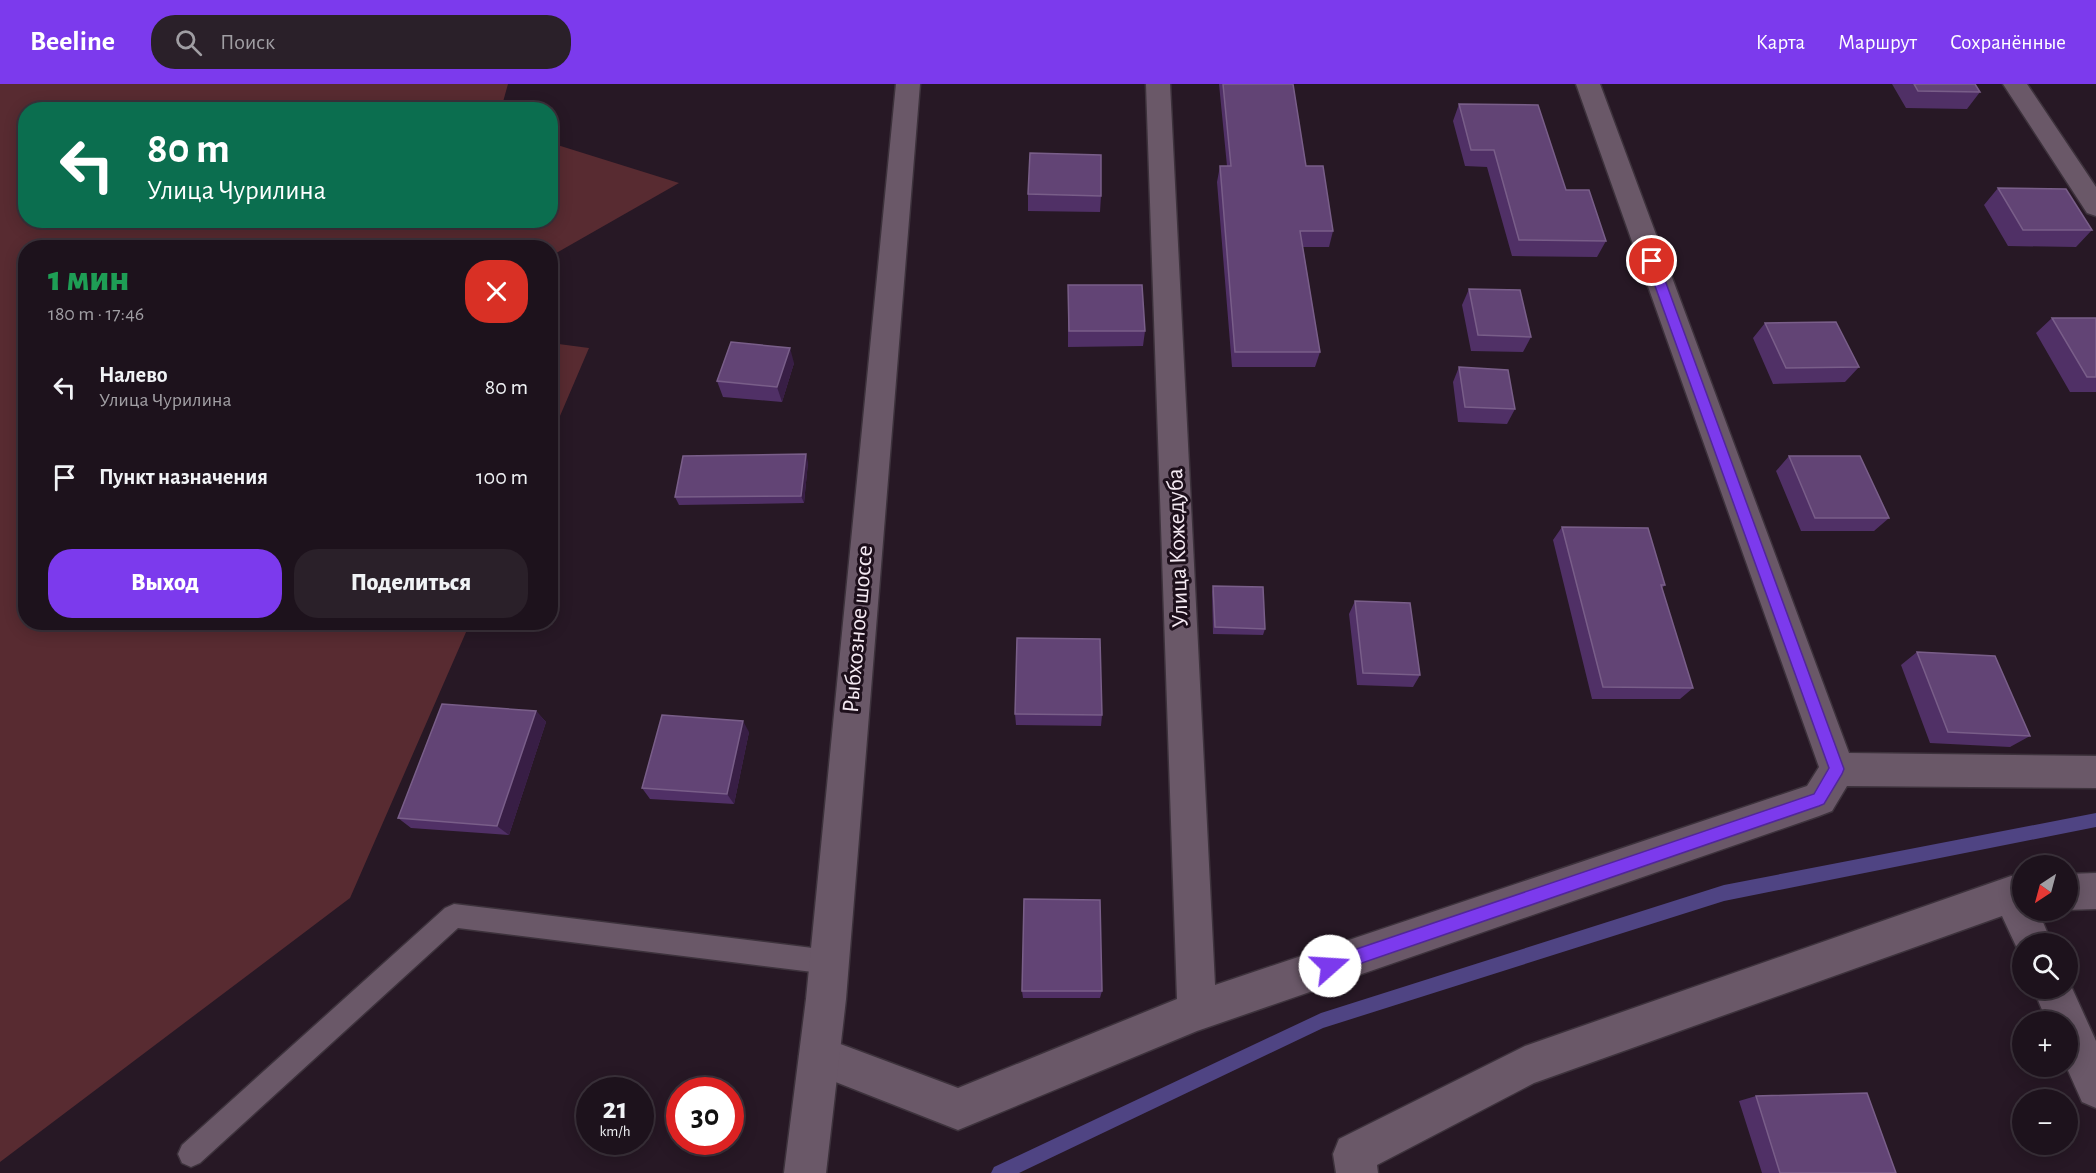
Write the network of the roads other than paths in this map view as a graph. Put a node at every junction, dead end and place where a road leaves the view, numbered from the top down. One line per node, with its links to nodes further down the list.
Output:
1 (908, 84): 11 (street, Рыбхозное шоссе)
2 (1158, 84): 12 (street, Улица Кожедуба)
3 (1588, 84): 6 (street)
4 (2015, 84): 5 (street)
5 (2096, 207)
6 (1837, 769): 7 (street); 12 (street)
7 (2096, 772)
8 (2096, 891): 9 (street)
9 (2078, 892)
10 (2012, 896): 17 (street)
11 (829, 962): 14 (street, Рыбхозное шоссе); 16 (lane)
12 (1197, 1011): 14 (street)
13 (2078, 1047): 15 (street)
14 (819, 1056): 18 (street, Рыбхозное шоссе)
15 (2096, 1088)
16 (192, 1154)
17 (1355, 1163)
18 (805, 1173)

